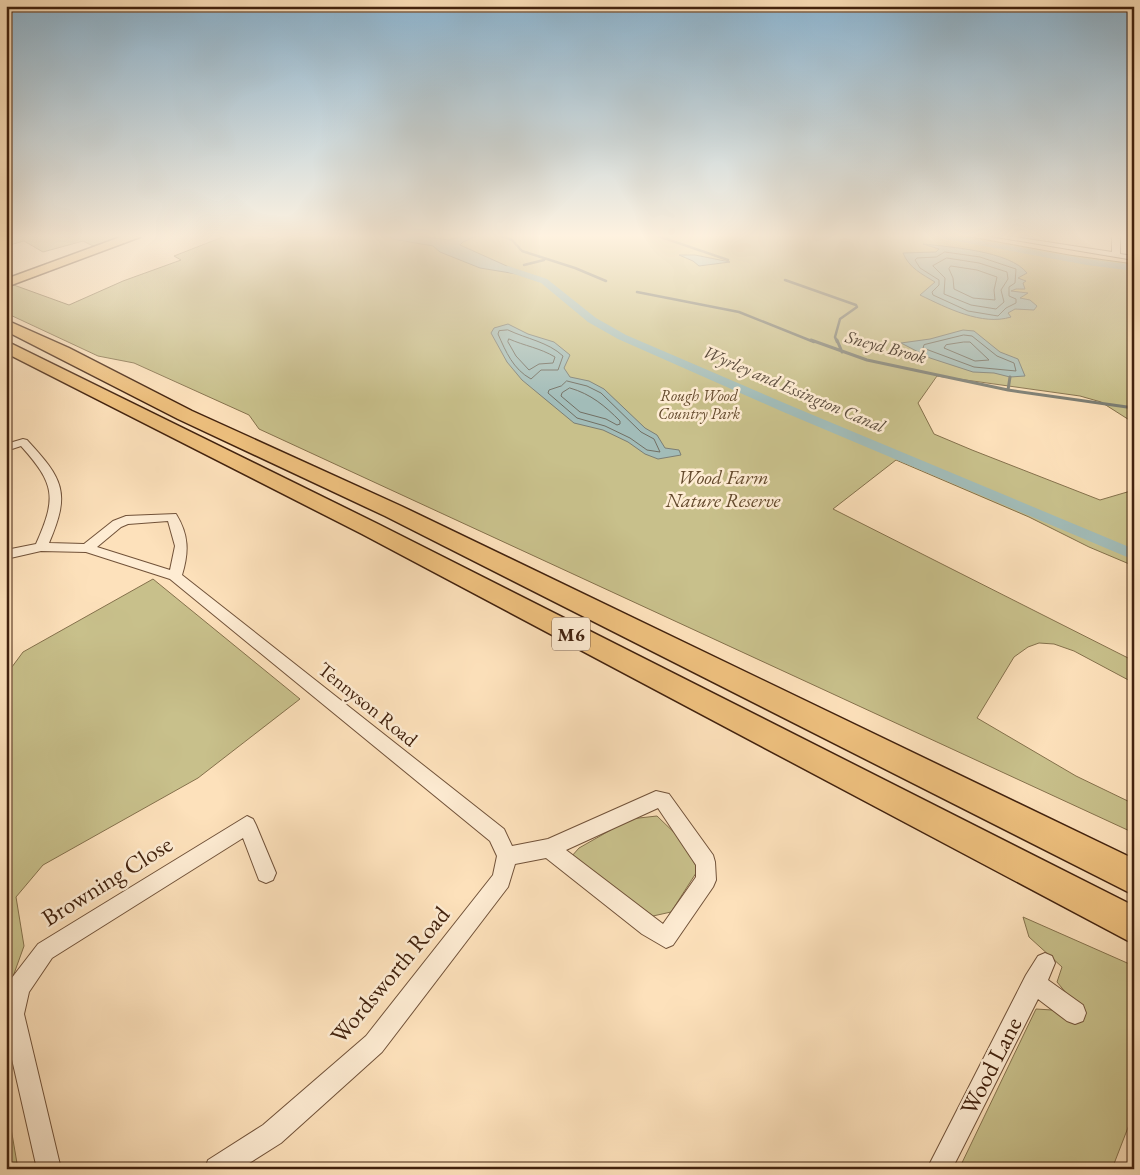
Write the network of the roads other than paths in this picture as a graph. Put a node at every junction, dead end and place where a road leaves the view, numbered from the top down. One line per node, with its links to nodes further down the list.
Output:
1 (6, 325): 11 (highway, M6)
2 (6, 346): 12 (highway, M6)
3 (6, 448): 4 (street)
4 (41, 547): 5 (street, Tennyson Road); 6 (street, Tennyson Road)
5 (87, 548): 7 (street, Tennyson Road); 7 (street)
6 (6, 555)
7 (175, 576): 9 (street, Tennyson Road)
8 (549, 848): 8 (street); 9 (street)
9 (507, 856): 17 (street, Wordsworth Road)
10 (266, 873): 16 (street, Browning Close)
11 (1134, 878)
12 (1134, 926)
13 (1045, 964): 14 (street, Wood Lane)
14 (1034, 984): 15 (street); 18 (street, Wood Lane)
15 (1075, 1013)
16 (49, 1169)
17 (217, 1169)
18 (939, 1169)

